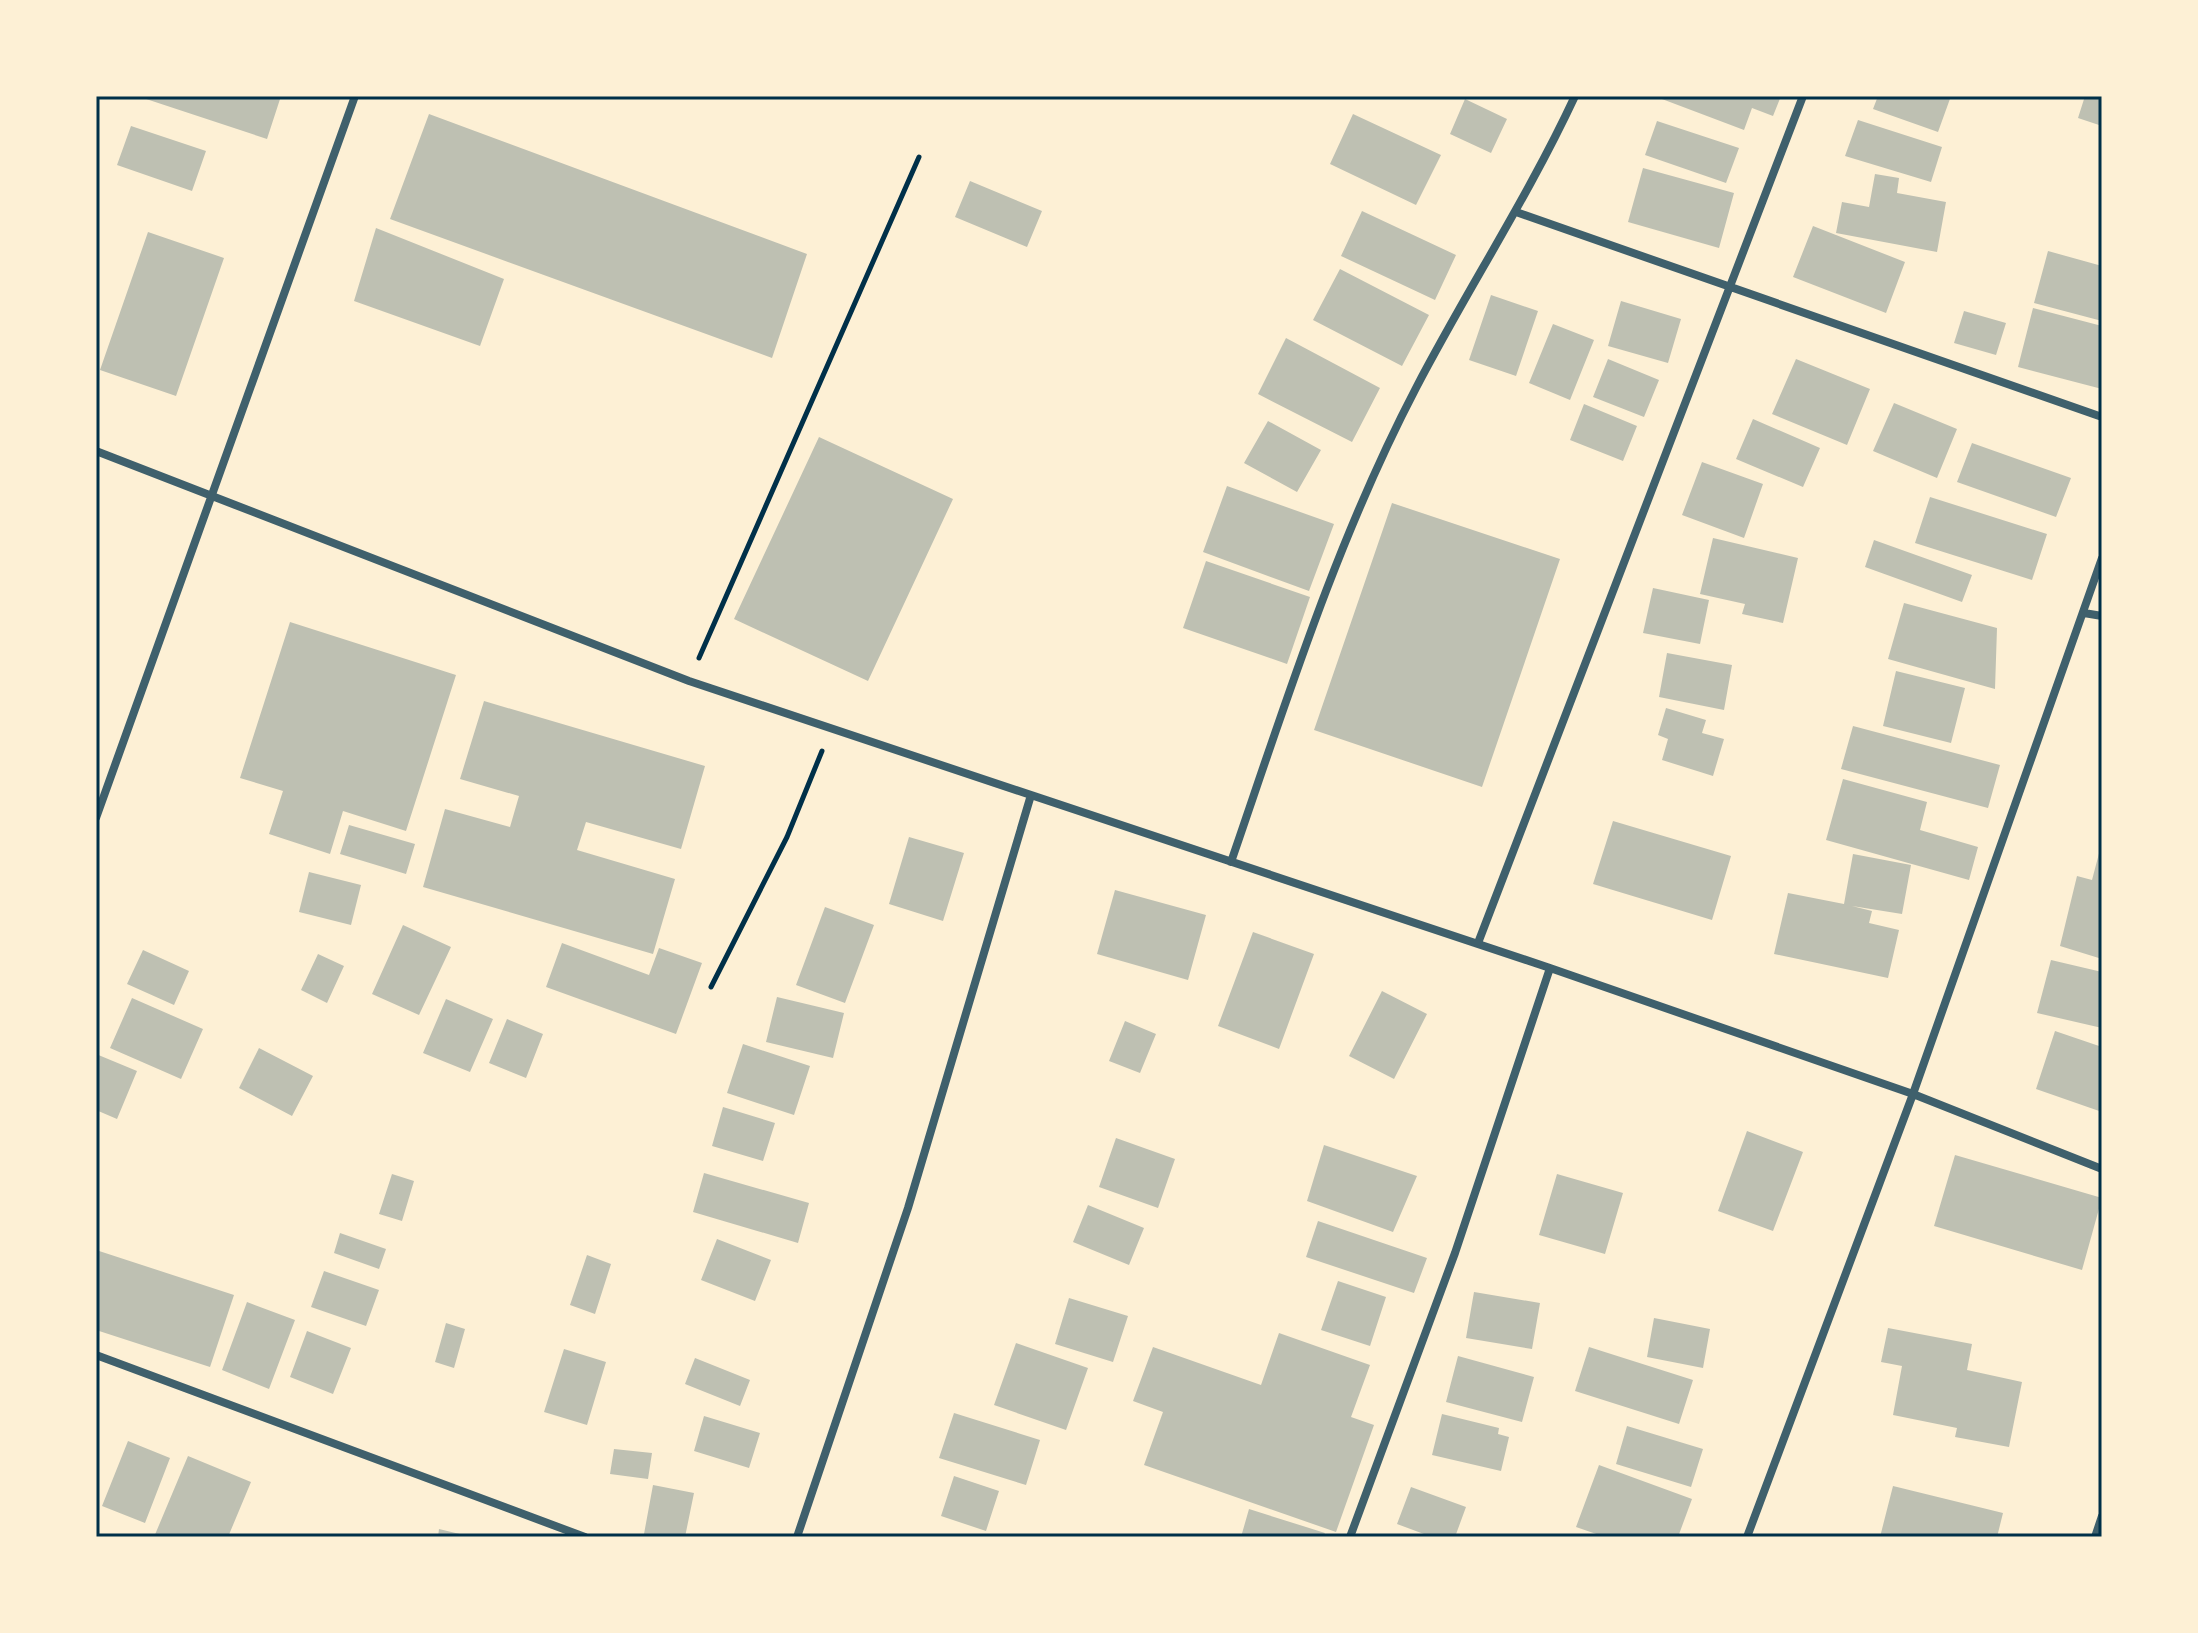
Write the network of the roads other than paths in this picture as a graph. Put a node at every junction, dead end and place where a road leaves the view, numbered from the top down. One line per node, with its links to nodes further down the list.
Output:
1 (355, 96): 8 (street)
2 (1575, 96): 4 (street)
3 (1803, 96): 5 (street)
4 (1516, 212): 5 (street); 14 (street)
5 (1733, 286): 6 (street); 15 (street)
6 (2102, 417)
7 (96, 451): 8 (street)
8 (212, 493): 12 (street); 13 (street)
9 (2102, 558): 10 (street)
10 (2084, 613): 11 (street); 17 (street)
11 (2102, 616)
12 (1031, 795): 14 (street); 22 (street)
13 (96, 818)
14 (1231, 862): 15 (street)
15 (1478, 943): 16 (street)
16 (1550, 968): 17 (street); 23 (street)
17 (1913, 1094): 18 (street); 24 (street)
18 (2102, 1169)
19 (96, 1355): 21 (street)
20 (2102, 1516): 25 (street)
21 (585, 1537)
22 (797, 1537)
23 (1350, 1537)
24 (1747, 1537)
25 (2095, 1537)

